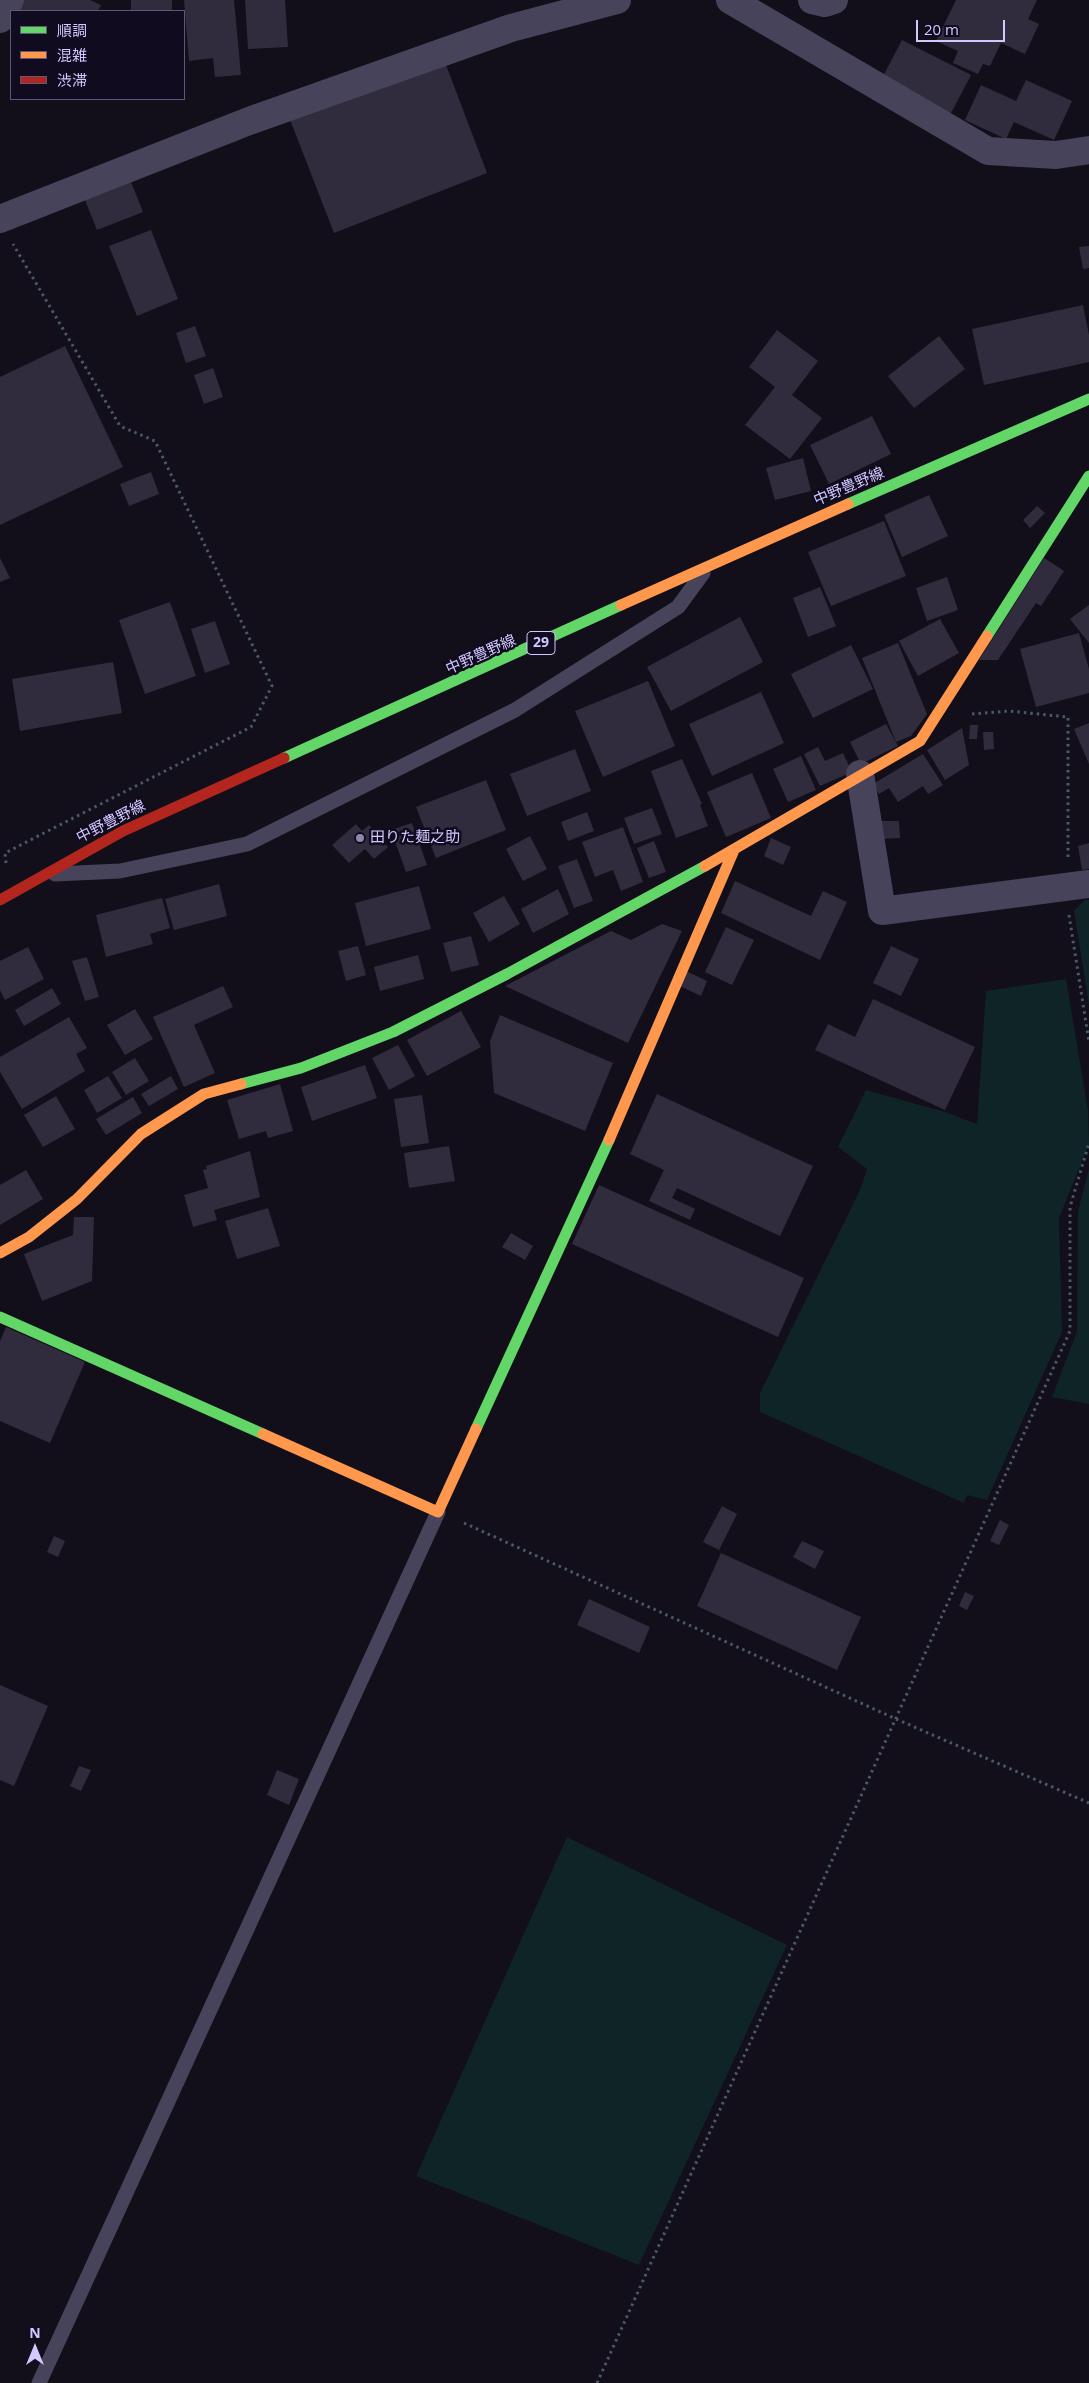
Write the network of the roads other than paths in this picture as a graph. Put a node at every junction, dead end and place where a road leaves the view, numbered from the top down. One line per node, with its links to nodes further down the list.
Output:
1 (10, 0): 6 (street)
2 (616, 0): 8 (street)
3 (730, 0): 7 (street)
4 (812, 0): 5 (street)
5 (834, 0)
6 (0, 19)
7 (1089, 150)
8 (5, 229)
9 (1089, 399): 11 (street, 中野豊野線 / 29)
10 (1089, 476): 12 (street)
11 (707, 568): 14 (street, 中野豊野線 / 29); 14 (lane)
12 (860, 774): 13 (street); 15 (street)
13 (734, 850): 17 (street); 19 (street)
14 (46, 874): 16 (street, 中野豊野線 / 29)
15 (1078, 885)
16 (4, 898)
17 (0, 1253)
18 (0, 1317): 19 (street)
19 (438, 1512): 20 (lane)
20 (38, 2383)

